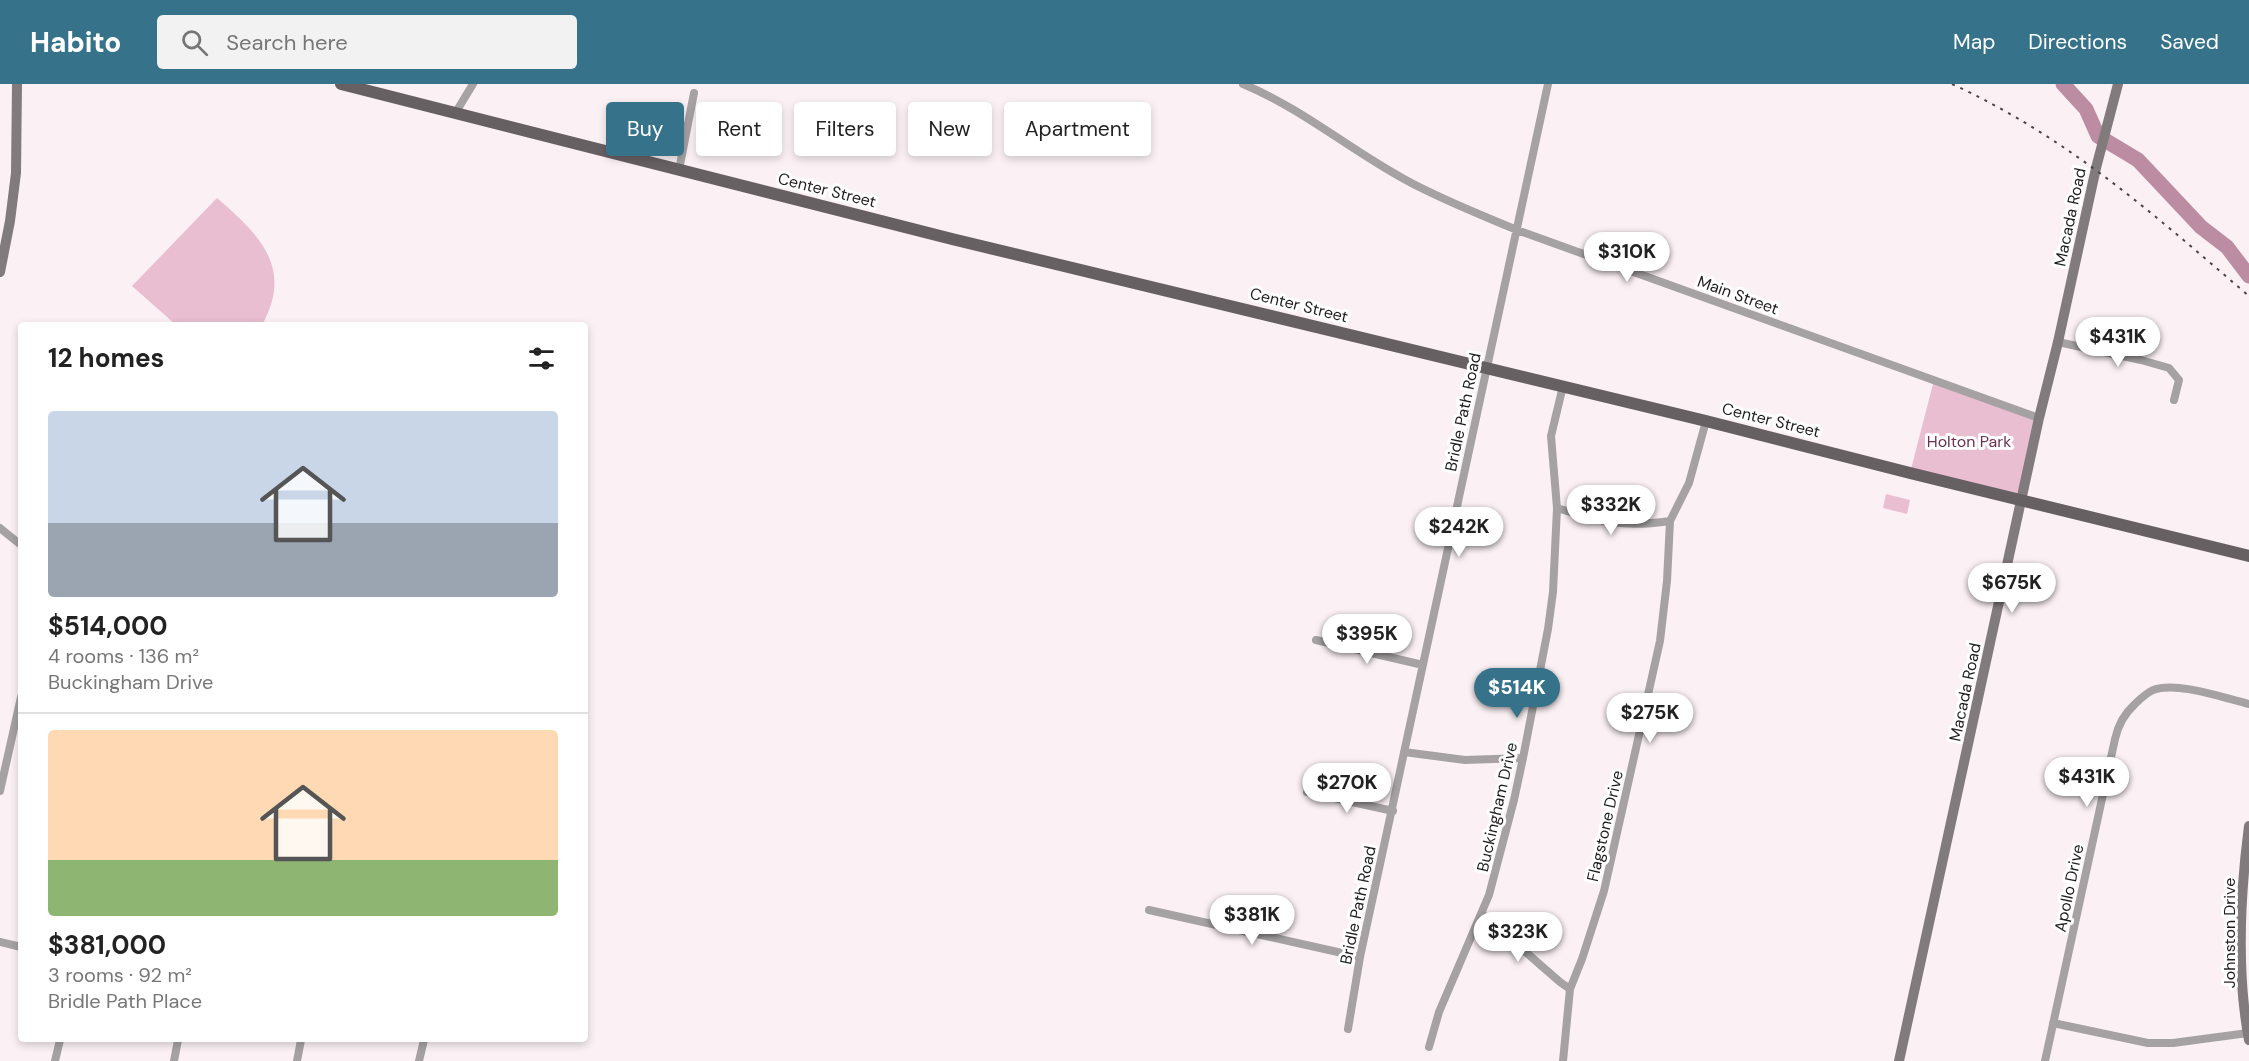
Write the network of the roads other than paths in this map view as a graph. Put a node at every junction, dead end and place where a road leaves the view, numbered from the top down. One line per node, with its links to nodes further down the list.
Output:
1 (17, 84): 11 (street)
2 (341, 84): 8 (main road, Center Street)
3 (473, 84): 8 (street)
4 (1243, 84): 10 (street, Main Street)
5 (1548, 84): 10 (street, Bridle Path Road)
6 (2118, 84): 12 (street, Macada Road)
7 (694, 93): 9 (street)
8 (456, 112): 9 (main road, Center Street)
9 (679, 170): 13 (main road, Center Street)
10 (1517, 230): 13 (street, Bridle Path Road); 16 (street, Main Street)
11 (0, 272)
12 (2058, 342): 15 (street); 16 (street, Macada Road)
13 (1486, 367): 14 (main road, Center Street); 25 (street, Bridle Path Road)
14 (1563, 386): 17 (main road, Center Street); 19 (street, Buckingham Drive)
15 (2174, 400)
16 (2039, 418): 18 (street, Macada Road)
17 (1706, 421): 18 (main road, Center Street); 20 (street, Flagstone Drive)
18 (2023, 500): 23 (main road, Center Street); 53 (street, Macada Road)
19 (1557, 508): 20 (street); 29 (street, Buckingham Drive)
20 (1670, 521): 39 (street, Flagstone Drive)
21 (0, 528): 22 (street)
22 (18, 543)
23 (2249, 556)
24 (1316, 640): 25 (street)
25 (1423, 665): 28 (street, Bridle Path Road)
26 (2249, 704): 40 (street, Apollo Drive)
27 (18, 710): 30 (street)
28 (1404, 752): 29 (street); 32 (street, Bridle Path Road)
29 (1523, 758): 35 (street, Buckingham Drive)
30 (0, 791)
31 (1307, 792): 32 (street)
32 (1393, 811): 38 (street, Bridle Path Road)
33 (2249, 826): 42 (street, Johnston Drive)
34 (1149, 910): 38 (street)
35 (1482, 914): 39 (street); 47 (street, Buckingham Drive)
36 (0, 942): 37 (street)
37 (18, 946)
38 (1360, 957): 41 (street, Bridle Path Road)
39 (1570, 988): 52 (street, Flagstone Drive)
40 (2054, 1023): 42 (street); 54 (street, Apollo Drive)
41 (1348, 1029)
42 (2248, 1036)
43 (60, 1042): 48 (street)
44 (178, 1042): 49 (street)
45 (301, 1042): 50 (street)
46 (423, 1042): 51 (street)
47 (1429, 1047)
48 (55, 1061)
49 (174, 1061)
50 (297, 1061)
51 (419, 1061)
52 (1563, 1061)
53 (1899, 1061)
54 (2045, 1061)

